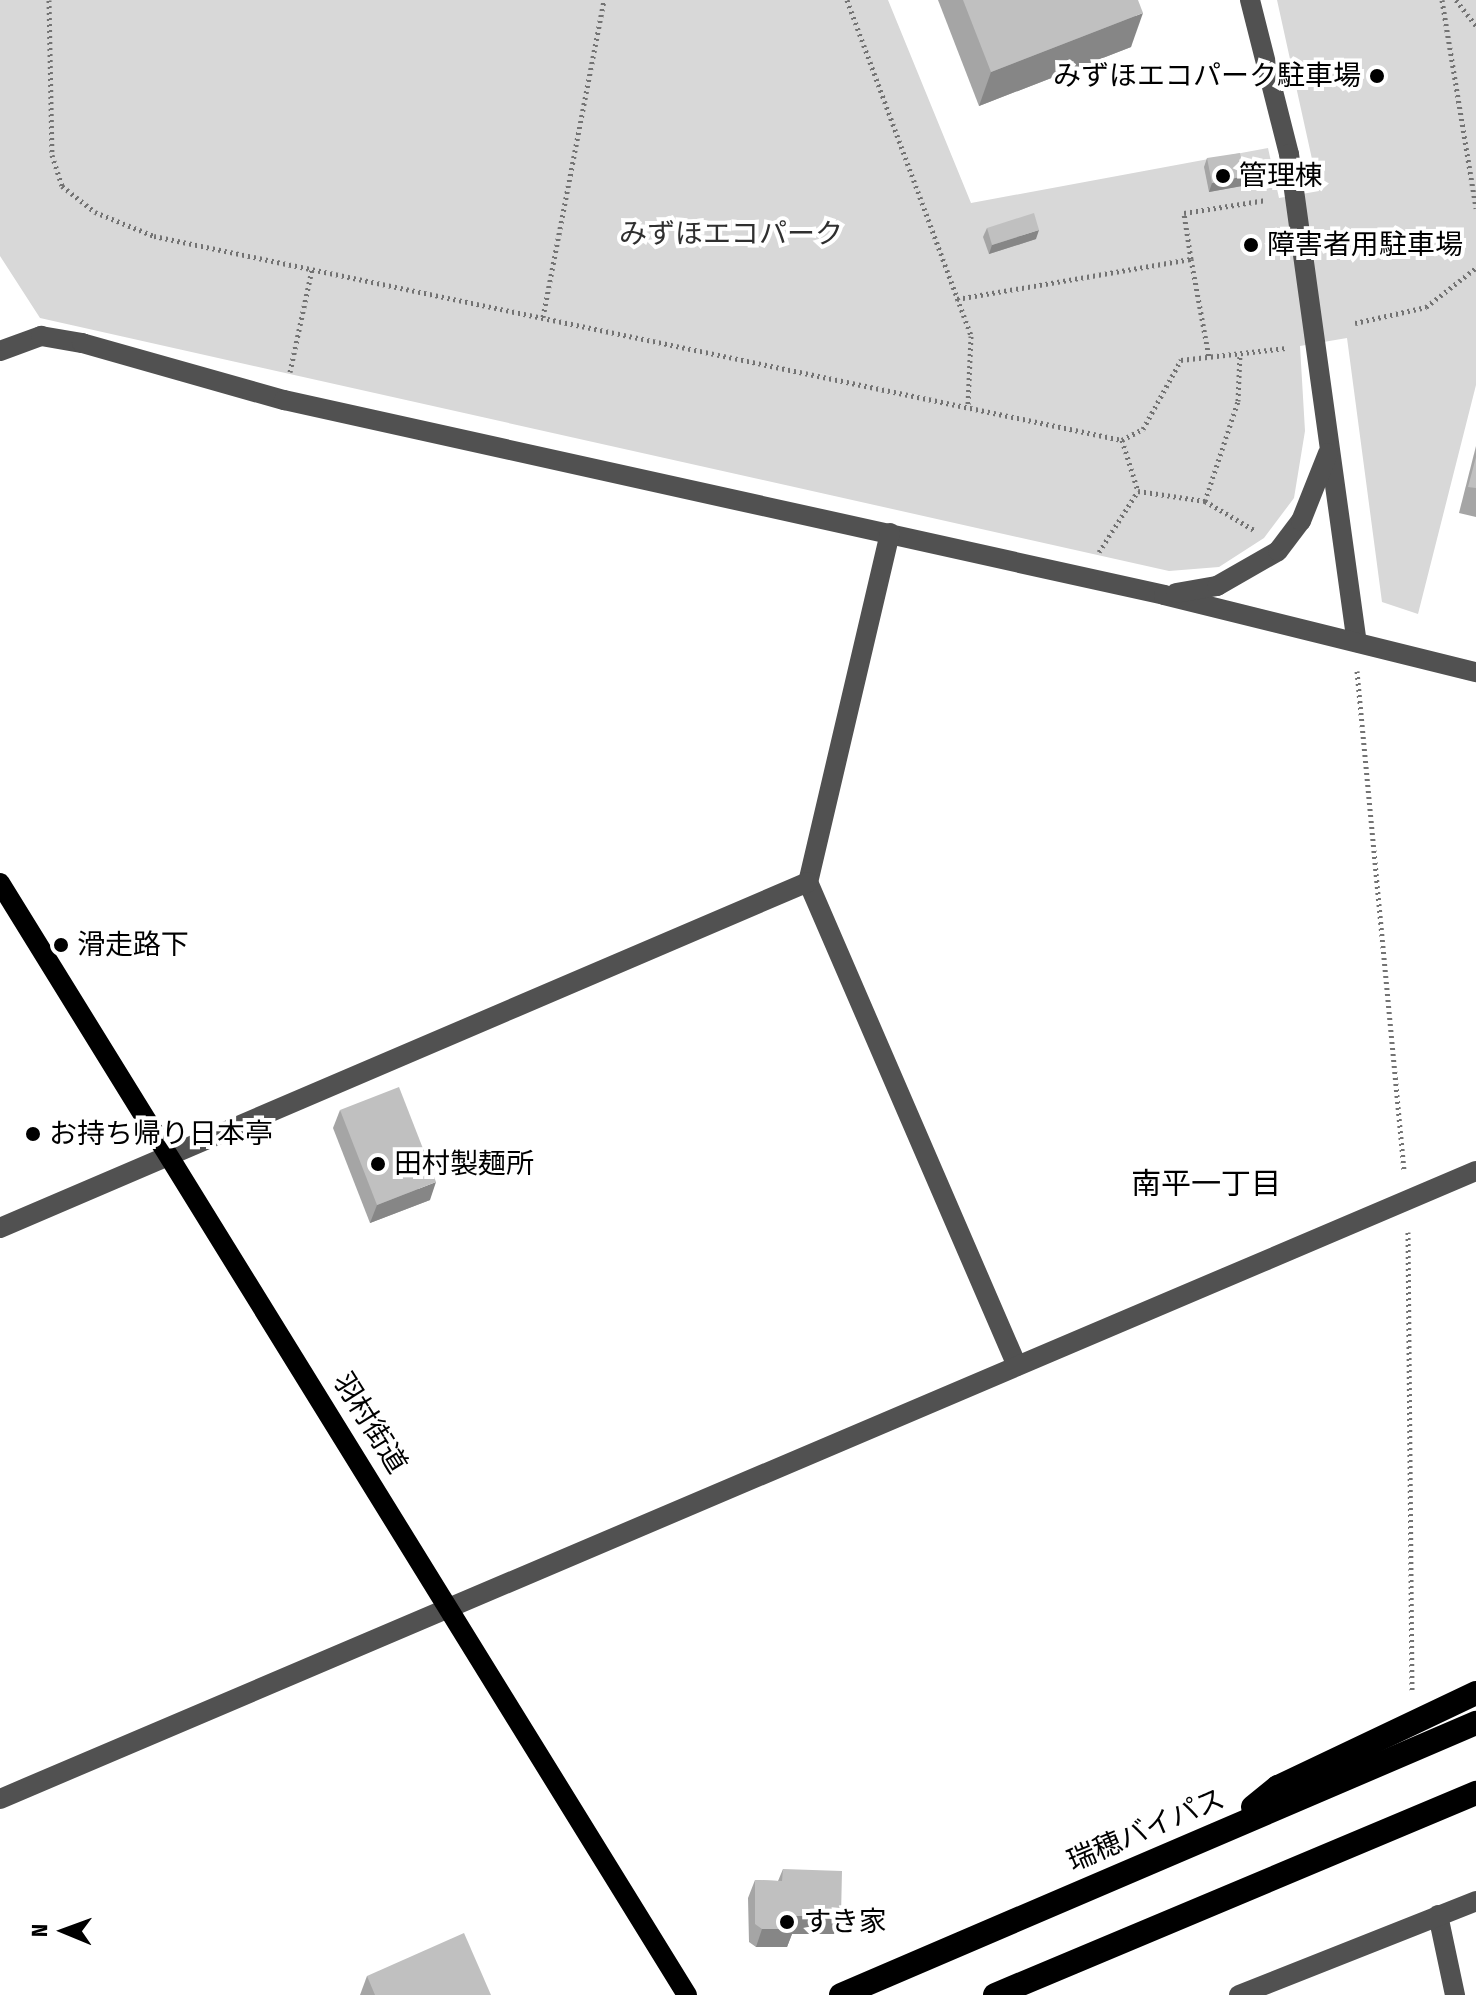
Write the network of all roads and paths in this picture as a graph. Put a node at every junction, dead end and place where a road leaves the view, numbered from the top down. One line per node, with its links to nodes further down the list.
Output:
1 (49, 0): 12 (path)
2 (604, 0): 14 (path)
3 (847, 0): 13 (path)
4 (1250, 0): 23 (street)
5 (1442, 0): 9 (path)
6 (1456, 0): 7 (path)
7 (1476, 26)
8 (1279, 198): 10 (path)
9 (1476, 208)
10 (1191, 259): 13 (path); 19 (path)
11 (1476, 268): 15 (path)
12 (312, 269): 14 (path); 20 (path)
13 (957, 299): 21 (path)
14 (543, 317): 21 (path)
15 (1355, 323)
16 (1300, 346): 18 (path)
17 (0, 351): 20 (street)
18 (1240, 354): 19 (path); 25 (path)
19 (1209, 357): 22 (path)
20 (284, 400): 26 (street)
21 (968, 405): 22 (path)
22 (1122, 440): 24 (path)
23 (1330, 449): 29 (street); 30 (street)
24 (1138, 491): 25 (path); 28 (path)
25 (1205, 501): 27 (path)
26 (890, 533): 29 (street); 32 (street)
27 (1264, 538)
28 (1098, 556)
29 (1164, 595): 30 (street)
30 (1357, 642): 31 (street)
31 (1476, 672)
32 (808, 882): 34 (street); 37 (street)
33 (0, 883): 34 (main road, 羽村街道)
34 (169, 1155): 36 (street); 38 (main road, 羽村街道)
35 (1476, 1171): 37 (street)
36 (0, 1228)
37 (1017, 1366): 38 (street)
38 (453, 1610): 42 (street); 46 (main road, 羽村街道)
39 (1476, 1693): 43 (highway)
40 (1476, 1723): 43 (highway, 瑞穂バイパス)
41 (1476, 1793): 48 (highway)
42 (0, 1799)
43 (1229, 1826): 47 (highway, 瑞穂バイパス)
44 (1476, 1901): 45 (street)
45 (1438, 1915): 49 (street); 50 (street)
46 (687, 1995)
47 (841, 1995)
48 (995, 1995)
49 (1239, 1995)
50 (1455, 1995)

